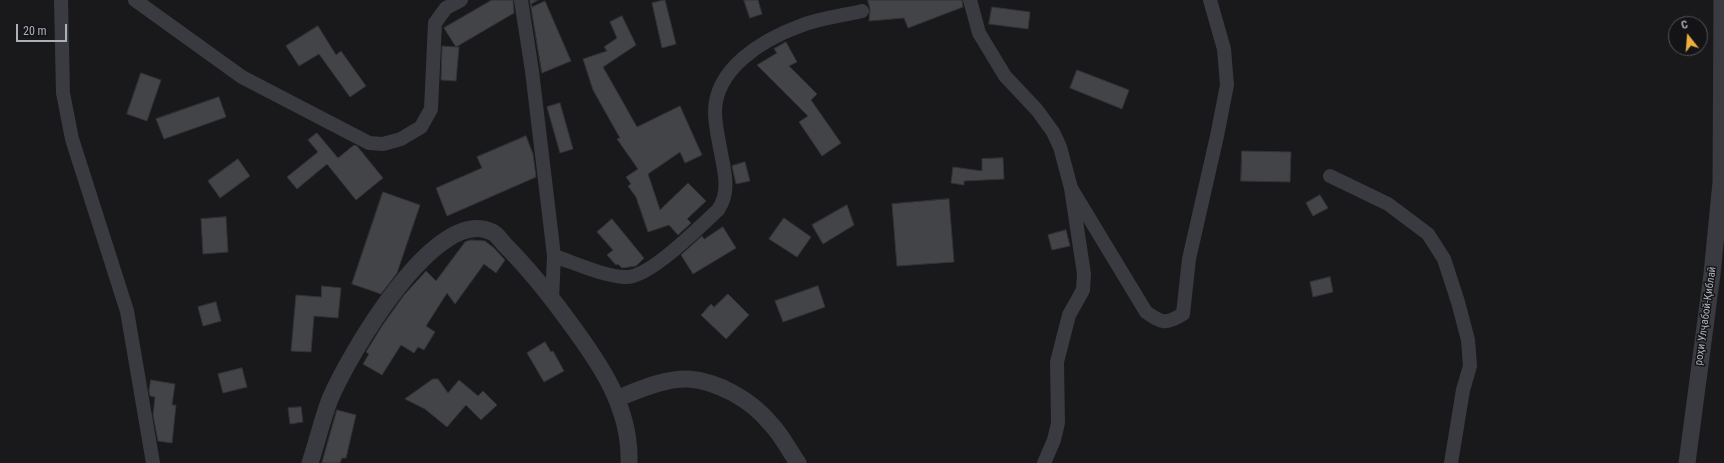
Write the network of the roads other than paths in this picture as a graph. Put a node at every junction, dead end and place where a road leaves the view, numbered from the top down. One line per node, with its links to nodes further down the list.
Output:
1 (61, 0): 14 (street)
2 (136, 0): 3 (street)
3 (461, 0)
4 (521, 0): 11 (street)
5 (970, 0): 10 (street)
6 (1210, 0): 10 (street)
7 (1722, 0): 20 (street, роҳи Улҷабой-Қиблаӣ)
8 (862, 11): 11 (street)
9 (1330, 176): 19 (street)
10 (1071, 188): 18 (street)
11 (554, 256): 12 (street)
12 (552, 299): 13 (street); 15 (street)
13 (618, 398): 16 (street); 17 (street)
14 (154, 463)
15 (310, 463)
16 (629, 463)
17 (798, 463)
18 (1044, 463)
19 (1451, 463)
20 (1687, 463)

